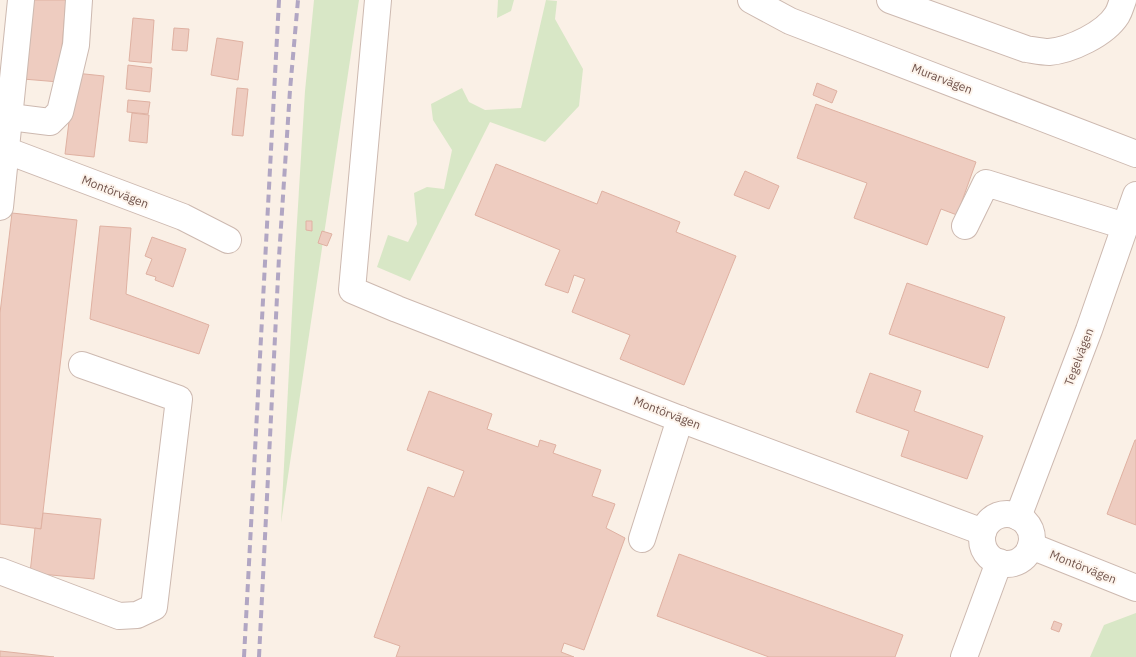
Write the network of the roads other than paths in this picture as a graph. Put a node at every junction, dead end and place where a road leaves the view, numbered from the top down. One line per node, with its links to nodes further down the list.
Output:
1 (21, 0): 7 (street)
2 (79, 0): 7 (street)
3 (378, 0): 16 (street, Montörvägen)
4 (751, 0): 9 (street, Murarvägen)
5 (890, 0): 6 (street)
6 (1123, 0)
7 (10, 117): 8 (street)
8 (3, 149): 11 (street); 14 (street, Montörvägen)
9 (1136, 154)
10 (1136, 196): 13 (street, Tegelvägen)
11 (0, 206)
12 (965, 226): 13 (street)
13 (1125, 226): 17 (street, Tegelvägen)
14 (228, 240)
15 (82, 365): 22 (street)
16 (680, 418): 18 (street, Montörvägen); 19 (street)
17 (1018, 516): 18 (street); 20 (street)
18 (984, 532): 21 (street)
19 (642, 539)
20 (1031, 546): 21 (street); 23 (street, Montörvägen)
21 (999, 562): 24 (street)
22 (0, 571)
23 (1136, 588)
24 (964, 657)

